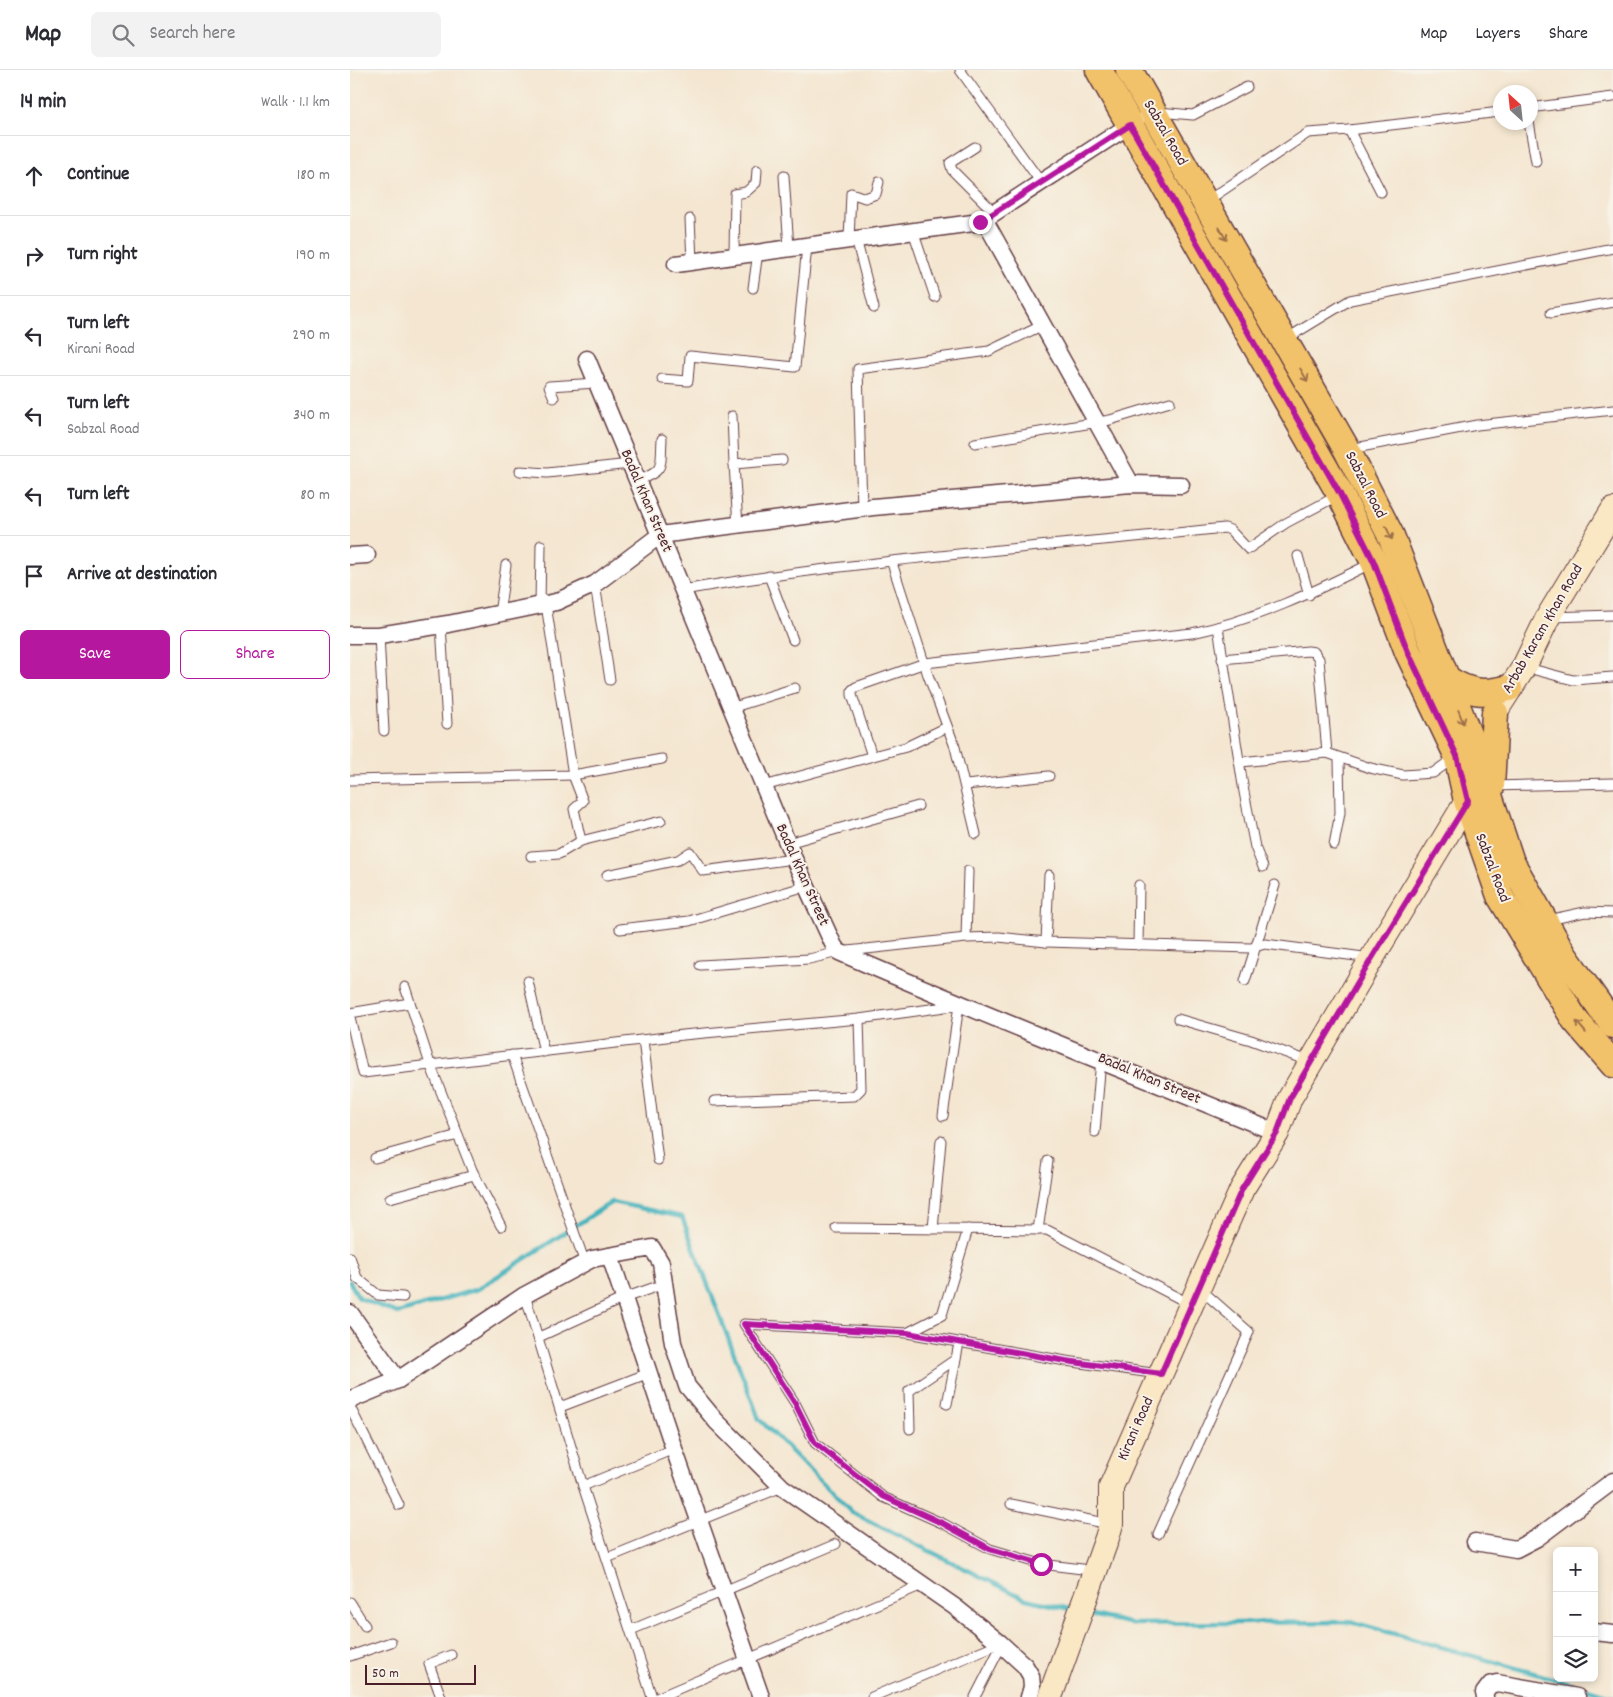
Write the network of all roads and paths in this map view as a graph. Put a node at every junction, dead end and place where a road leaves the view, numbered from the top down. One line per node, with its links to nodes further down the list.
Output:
1 (960, 70): 16 (lane)
2 (1099, 70): 9 (main road, Sabzal Road)
3 (1131, 70): 7 (main road, Sabzal Road)
4 (1247, 87): 7 (lane)
5 (1613, 97): 6 (lane)
6 (1538, 107)
7 (1152, 112): 9 (street); 19 (main road, Sabzal Road)
8 (1493, 113): 10 (lane)
9 (1130, 125): 16 (street); 55 (main road, Sabzal Road)
10 (1348, 130): 18 (lane); 19 (lane)
11 (1530, 130): 13 (lane)
12 (975, 147): 20 (lane)
13 (1536, 162)
14 (756, 170): 28 (lane)
15 (784, 176): 25 (lane)
16 (1040, 181): 20 (street)
17 (879, 182): 23 (lane)
18 (1381, 192)
19 (1205, 202): 36 (main road, Sabzal Road, one-way to 36)
20 (989, 216): 22 (street); 35 (street)
21 (690, 220): 29 (lane)
22 (913, 231): 23 (street); 31 (lane)
23 (852, 239): 24 (street); 33 (lane)
24 (807, 246): 25 (street); 38 (lane)
25 (789, 248): 27 (street)
26 (1613, 248): 36 (lane)
27 (758, 252): 28 (street); 30 (lane)
28 (734, 256): 29 (street)
29 (684, 263)
30 (753, 288)
31 (935, 297)
32 (1613, 302): 34 (lane)
33 (874, 308)
34 (1551, 313)
35 (1043, 325): 44 (street); 56 (lane)
36 (1284, 341): 47 (main road, Sabzal Road, one-way to 47)
37 (587, 359): 39 (street, Badal Khan Street)
38 (662, 379)
39 (597, 383): 40 (lane); 49 (street, Badal Khan Street)
40 (554, 398)
41 (1170, 402): 44 (lane)
42 (1613, 410): 47 (lane)
43 (732, 416): 50 (lane)
44 (1096, 421): 46 (lane); 53 (street)
45 (662, 439): 52 (lane)
46 (975, 443)
47 (1347, 450): 85 (main road, Sabzal Road, one-way to 85)
48 (782, 460): 50 (lane)
49 (630, 464): 51 (lane); 52 (street, Badal Khan Street)
50 (734, 464): 58 (lane)
51 (520, 471)
52 (638, 481): 59 (street, Badal Khan Street)
53 (1130, 484): 54 (street); 56 (street)
54 (1181, 485)
55 (1340, 494): 64 (main road, Sabzal Road); 65 (lane)
56 (862, 508): 58 (street)
57 (1613, 510): 74 (main road, Arbab Karam Khan Road)
58 (738, 526): 59 (street)
59 (660, 535): 68 (street); 69 (street, Badal Khan Street)
60 (541, 545): 71 (lane)
61 (350, 556): 62 (street)
62 (367, 556)
63 (1298, 556): 70 (lane)
64 (1374, 562): 70 (lane); 92 (main road, Sabzal Road)
65 (892, 563): 67 (lane); 81 (lane)
66 (506, 565): 72 (lane)
67 (768, 576): 69 (lane); 79 (lane)
68 (595, 584): 71 (street); 84 (lane)
69 (683, 590): 87 (street, Badal Khan Street)
70 (1309, 595): 76 (lane)
71 (543, 605): 72 (street); 98 (lane)
72 (499, 614): 75 (street)
73 (1613, 615): 74 (lane)
74 (1548, 617): 83 (main road, Arbab Karam Khan Road)
75 (441, 625): 78 (street); 89 (lane)
76 (1218, 627): 80 (lane); 81 (lane)
77 (350, 635): 78 (street)
78 (379, 635): 91 (lane)
79 (793, 640)
80 (1222, 659): 93 (lane); 97 (lane)
81 (925, 662): 90 (lane); 94 (lane)
82 (1613, 677): 83 (lane)
83 (1517, 678): 85 (main road); 88 (main road, Arbab Karam Khan Road)
84 (610, 680)
85 (1447, 680): 92 (main road, Sabzal Road, one-way to 92)
86 (794, 688): 87 (lane)
87 (731, 708): 103 (street, Badal Khan Street)
88 (1495, 713): 92 (main road, Arbab Karam Khan Road); 104 (main road)
89 (448, 724)
90 (947, 727): 94 (lane); 102 (lane)
91 (384, 731)
92 (1465, 751): 96 (lane); 104 (main road, Sabzal Road)
93 (1327, 752): 96 (lane); 97 (lane)
94 (872, 756): 103 (lane)
95 (662, 759): 98 (lane)
96 (1339, 759): 110 (lane)
97 (1241, 762): 113 (lane)
98 (573, 776): 100 (lane); 108 (lane)
99 (1049, 776): 102 (lane)
100 (350, 780)
101 (1613, 783): 104 (lane)
102 (966, 785): 107 (lane)
103 (764, 786): 109 (street, Badal Khan Street)
104 (1483, 794): 121 (main road, Sabzal Road); 128 (main road, Kirani Road); 146 (main road, Sabzal Road, one-way to 104)
105 (918, 806): 109 (lane)
106 (661, 821): 108 (lane)
107 (976, 834)
108 (582, 841): 111 (lane)
109 (788, 843): 112 (street, Badal Khan Street)
110 (1334, 845)
111 (531, 856)
112 (794, 859): 115 (lane); 119 (street, Badal Khan Street)
113 (1263, 867)
114 (968, 871): 123 (lane)
115 (607, 875)
116 (1049, 875): 124 (lane)
117 (1138, 885): 125 (lane)
118 (1275, 885): 126 (lane)
119 (806, 886): 122 (lane); 127 (street, Badal Khan Street)
120 (1613, 913): 121 (lane)
121 (1543, 922): 139 (main road, Sabzal Road)
122 (620, 928)
123 (966, 938): 124 (lane); 127 (lane)
124 (1046, 942): 125 (lane)
125 (1138, 945): 126 (lane)
126 (1257, 946): 128 (lane); 131 (lane)
127 (839, 952): 129 (lane); 134 (street, Badal Khan Street)
128 (1372, 958): 144 (main road, Kirani Road)
129 (700, 965)
130 (528, 981): 141 (lane)
131 (1245, 981)
132 (405, 987): 133 (lane)
133 (410, 1003): 135 (lane); 145 (lane)
134 (959, 1005): 137 (lane); 143 (street, Badal Khan Street); 148 (lane)
135 (350, 1013)
136 (350, 1017): 145 (lane)
137 (859, 1019): 140 (lane); 147 (lane)
138 (1178, 1019): 144 (lane)
139 (1613, 1026)
140 (643, 1040): 141 (lane); 154 (lane)
141 (544, 1052): 142 (lane)
142 (512, 1055): 145 (lane); 165 (lane)
143 (1101, 1059): 149 (lane); 150 (street, Badal Khan Street)
144 (1311, 1062): 150 (main road, Kirani Road)
145 (430, 1064): 151 (lane)
146 (1613, 1064)
147 (714, 1101)
148 (943, 1116)
149 (1095, 1132)
150 (1277, 1133): 168 (main road, Kirani Road)
151 (458, 1135): 153 (lane); 156 (lane)
152 (941, 1141): 160 (lane)
153 (375, 1158)
154 (658, 1160)
155 (1048, 1161): 162 (lane)
156 (474, 1175): 157 (lane); 158 (lane)
157 (390, 1198)
158 (501, 1226)
159 (836, 1228): 160 (lane)
160 (933, 1229): 161 (lane)
161 (968, 1230): 162 (lane); 172 (lane)
162 (1038, 1230): 168 (lane)
163 (610, 1256): 165 (street); 166 (street); 170 (street)
164 (350, 1257): 169 (lane)
165 (583, 1257): 167 (street)
166 (664, 1284): 170 (lane); 187 (street)
167 (525, 1296): 173 (lane); 178 (street)
168 (1195, 1296): 177 (main road, Kirani Road); 192 (lane)
169 (402, 1297)
170 (624, 1298): 173 (lane); 176 (street)
171 (350, 1313): 178 (street)
172 (907, 1333): 174 (lane); 196 (lane)
173 (539, 1337): 182 (lane)
174 (959, 1343): 175 (lane); 177 (lane)
175 (956, 1359): 180 (lane); 183 (lane)
176 (649, 1373): 182 (lane); 184 (street)
177 (1161, 1374): 191 (main road, Kirani Road)
178 (398, 1380): 179 (street)
179 (350, 1400)
180 (947, 1404)
181 (350, 1407): 189 (lane)
182 (560, 1407): 186 (lane)
183 (910, 1429)
184 (674, 1449): 186 (lane); 190 (street)
185 (1613, 1480): 193 (street)
186 (583, 1486): 195 (lane)
187 (782, 1486): 190 (lane); 197 (street)
188 (1011, 1504): 191 (lane)
189 (399, 1505)
190 (699, 1521): 195 (lane); 198 (street)
191 (1109, 1531): 216 (main road, Kirani Road)
192 (1158, 1534)
193 (1474, 1542)
194 (836, 1544): 198 (lane)
195 (607, 1558): 201 (lane)
196 (1082, 1569)
197 (922, 1585): 205 (street); 208 (lane)
198 (725, 1591): 201 (lane); 208 (street)
199 (350, 1602): 200 (lane)
200 (365, 1626)
201 (631, 1630): 210 (lane)
202 (1598, 1632): 203 (street)
203 (1613, 1634)
204 (391, 1642): 207 (lane)
205 (999, 1649): 213 (lane); 214 (lane); 215 (street)
206 (451, 1655): 209 (lane)
207 (350, 1656)
208 (748, 1661): 211 (lane); 212 (street)
209 (441, 1697)
210 (652, 1697)
211 (659, 1697)
212 (761, 1697)
213 (872, 1697)
214 (975, 1697)
215 (1029, 1697)
216 (1050, 1697)
217 (1485, 1697): 218 (street)
218 (1577, 1697)

